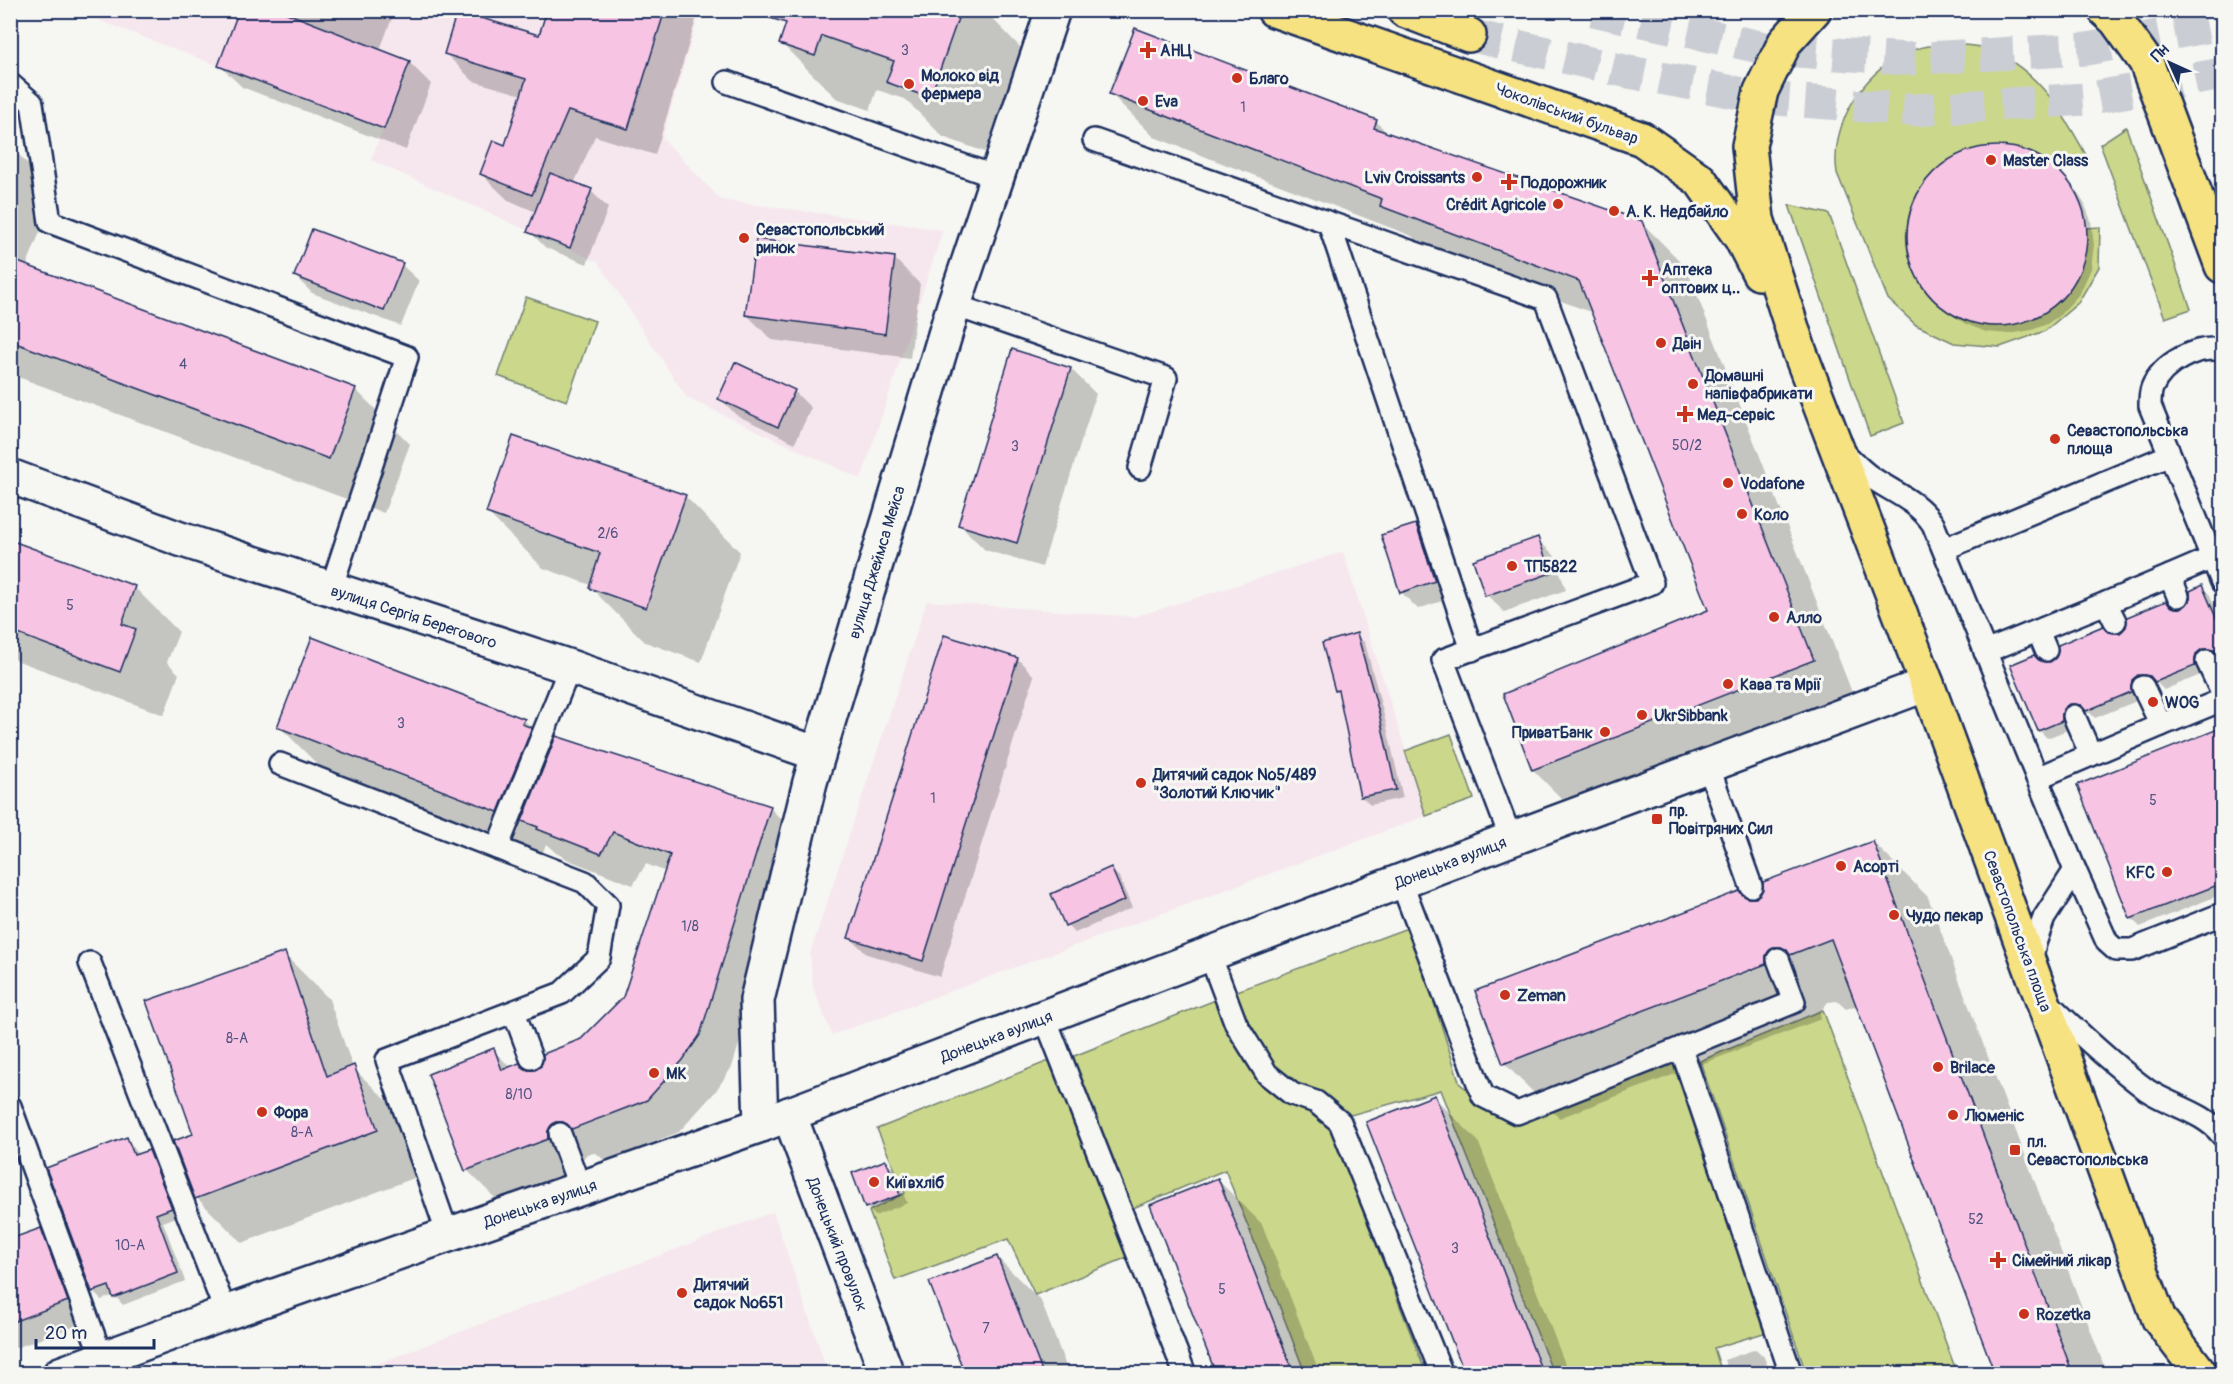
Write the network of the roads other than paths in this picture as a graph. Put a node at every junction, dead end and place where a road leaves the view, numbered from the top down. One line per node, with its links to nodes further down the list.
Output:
1 (1053, 10): 10 (street, вулиця Джеймса Мейса)
2 (1274, 10): 14 (main road, Чоколівський бульвар)
3 (1404, 10): 6 (main road)
4 (1814, 10): 14 (main road, Севастопольська площа)
5 (2105, 10): 12 (main road)
6 (1469, 35)
7 (727, 82): 10 (lane)
8 (10, 84): 24 (lane)
9 (1094, 140): 11 (lane)
10 (996, 177): 13 (street, вулиця Джеймса Мейса)
11 (1329, 223): 26 (lane); 26 (lane)
12 (2223, 266)
13 (954, 305): 18 (lane); 36 (street, вулиця Джеймса Мейса)
14 (1799, 350): 16 (main road, Севастопольська площа)
15 (2223, 350): 17 (lane)
16 (1834, 440): 20 (lane); 30 (main road, Севастопольська площа)
17 (2170, 455): 20 (lane); 21 (lane)
18 (1140, 468)
19 (10, 476): 24 (street, вулиця Сергія Берегового)
20 (1944, 549): 27 (lane)
21 (2212, 558): 22 (lane); 23 (lane)
22 (2169, 576): 25 (lane); 27 (lane)
23 (2223, 582)
24 (331, 589): 29 (street, вулиця Сергія Берегового)
25 (2178, 596)
26 (1472, 650): 41 (lane)
27 (1985, 652): 40 (lane)
28 (2207, 661): 32 (lane)
29 (570, 667): 36 (street, вулиця Сергія Берегового); 42 (lane)
30 (1927, 684): 39 (street, Донецька вулиця); 50 (main road, Севастопольська площа)
31 (2143, 687): 35 (lane)
32 (2223, 693)
33 (2223, 700): 35 (lane)
34 (2074, 716): 37 (lane)
35 (2160, 725): 37 (lane)
36 (818, 754): 57 (street, вулиця Джеймса Мейса)
37 (2091, 755): 40 (lane)
38 (280, 764): 42 (lane)
39 (1708, 765): 41 (street, Донецька вулиця); 45 (lane)
40 (2037, 778): 43 (lane)
41 (1511, 839): 44 (street, Донецька вулиця)
42 (497, 848): 52 (lane)
43 (2075, 870): 46 (lane); 50 (lane)
44 (1401, 881): 47 (street, Донецька вулиця); 54 (lane)
45 (1751, 886)
46 (2223, 914)
47 (1210, 955): 53 (street, Донецька вулиця); 68 (lane)
48 (1778, 960): 54 (lane)
49 (90, 963): 62 (lane)
50 (2030, 965): 51 (main road, Севастопольська площа)
51 (2042, 997): 59 (lane); 63 (main road, Севастопольська площа)
52 (514, 1012): 55 (lane); 61 (lane)
53 (1045, 1018): 57 (street, Донецька вулиця); 67 (lane)
54 (1682, 1048): 69 (lane)
55 (531, 1058)
56 (10, 1106): 64 (lane)
57 (775, 1119): 60 (street, Донецька вулиця); 66 (street, Донецький провулок)
58 (560, 1134): 60 (lane)
59 (2223, 1135)
60 (580, 1188): 61 (street, Донецька вулиця)
61 (448, 1235): 62 (street, Донецька вулиця)
62 (226, 1313): 64 (street, Донецька вулиця)
63 (2159, 1318): 70 (main road); 71 (main road, Севастопольська площа)
64 (102, 1358): 65 (street, Донецька вулиця)
65 (60, 1374)
66 (887, 1374)
67 (1185, 1374)
68 (1442, 1374)
69 (1791, 1374)
70 (2179, 1374)
71 (2201, 1374)

